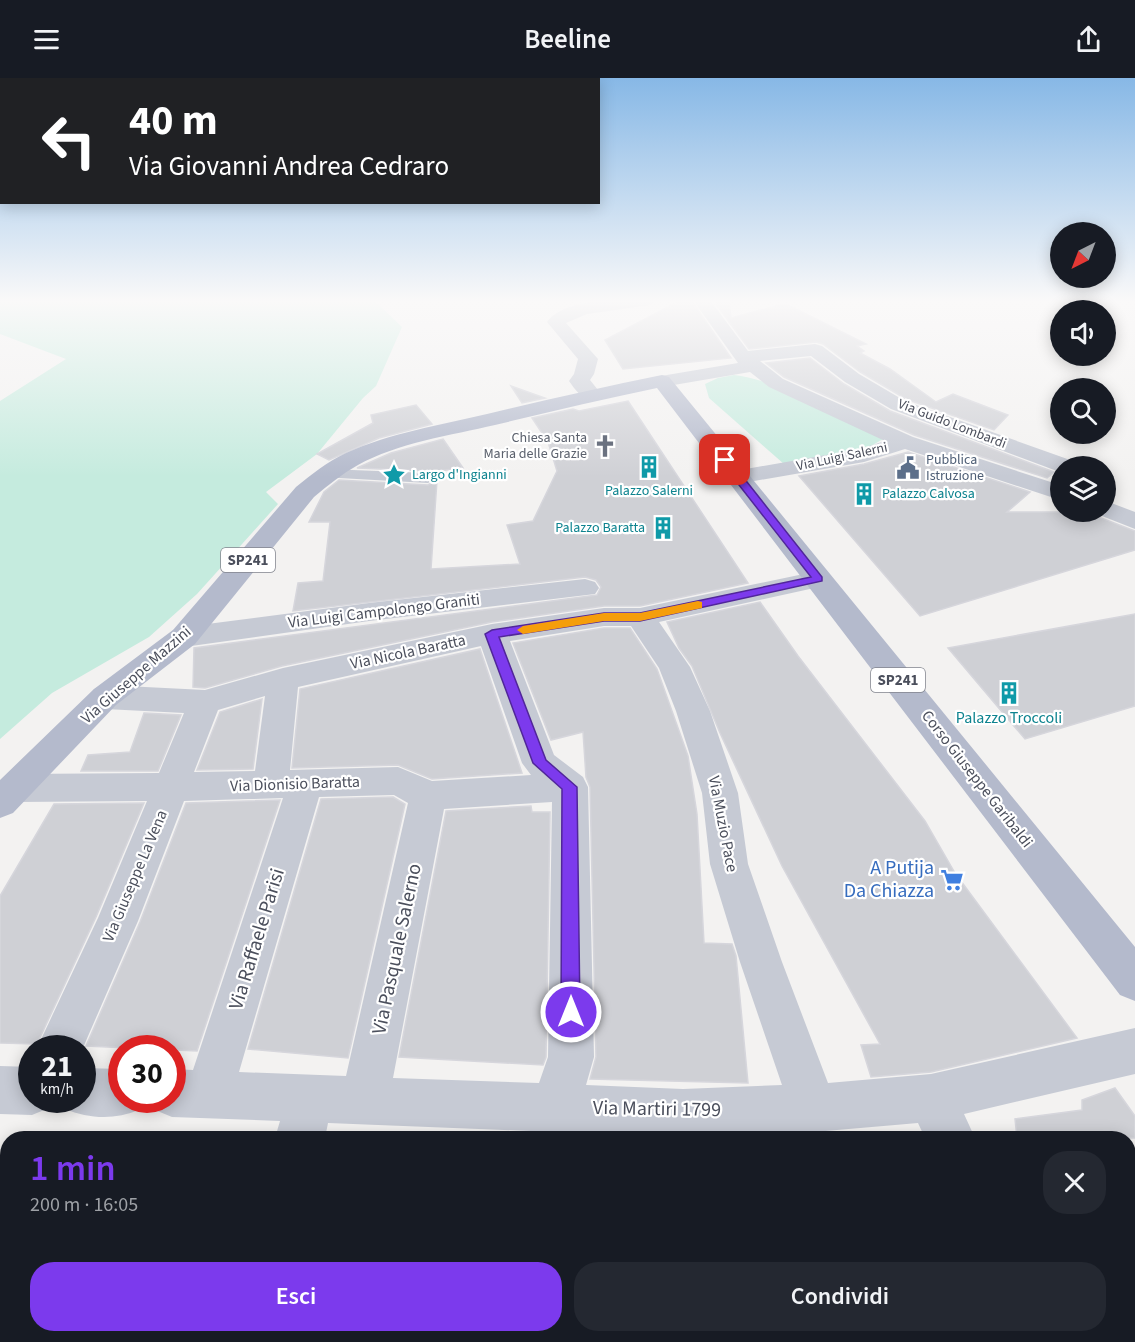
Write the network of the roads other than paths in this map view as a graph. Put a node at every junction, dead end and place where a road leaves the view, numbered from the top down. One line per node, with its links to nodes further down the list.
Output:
1 (588, 359): 7 (street)
2 (741, 359): 5 (street, Via Luigi Salerni)
3 (769, 359): 5 (street, Via Guido Lombardi)
4 (827, 359): 9 (street, Via Guido Lombardi)
5 (744, 364): 6 (street, Via Guido Lombardi); 8 (street, Via Luigi Salerni)
6 (663, 381): 7 (main road, SP241); 11 (main road, Corso Giuseppe Garibaldi / SP241)
7 (592, 395): 10 (main road, Via Giuseppe Mazzini / SP241)
8 (906, 442): 11 (street, Via Luigi Salerni); 13 (street)
9 (1050, 461)
10 (327, 474): 12 (lane); 18 (main road, Via Giuseppe Mazzini / SP241)
11 (737, 477): 14 (main road, Corso Giuseppe Garibaldi / SP241)
12 (428, 478)
13 (1050, 488)
14 (818, 579): 16 (street, Via Nicola Baratta); 27 (main road, Corso Giuseppe Garibaldi / SP241)
15 (585, 588): 18 (street, Via Luigi Campolongo Graniti)
16 (640, 617): 17 (street, Via Nicola Baratta); 34 (street, Via Muzio Pace)
17 (492, 634): 19 (street, Via Nicola Baratta); 24 (street)
18 (184, 637): 20 (main road, Via Giuseppe Mazzini / SP241)
19 (284, 679): 21 (street, Via Nicola Baratta); 22 (street, Via Raffaele Parisi)
20 (105, 698): 21 (street, Via Nicola Baratta); 25 (main road, Via Giuseppe Mazzini / SP241)
21 (206, 702): 23 (street, Via Giuseppe La Vena)
22 (288, 785): 23 (street, Via Dionisio Baratta); 26 (street, Via Dionisio Baratta); 32 (street, Via Raffaele Parisi)
23 (172, 787): 25 (street, Via Dionisio Baratta); 28 (street, Via Giuseppe La Vena)
24 (570, 787): 26 (street); 37 (street)
25 (8, 795)
26 (428, 796): 33 (street, Via Pasquale Salerno)
27 (1135, 980)
28 (66, 1035)
29 (1135, 1051): 36 (street, Via Martiri 1799)
30 (0, 1090): 31 (street)
31 (18, 1091)
32 (191, 1094): 35 (street, Via Martiri 1799)
33 (364, 1101): 35 (street, Via Martiri 1799); 37 (street, Via Martiri 1799)
34 (814, 1108): 36 (street, Via Martiri 1799); 38 (street, Via Martiri 1799)
35 (305, 1118)
36 (941, 1118)
37 (555, 1122): 38 (street, Via Martiri 1799)
38 (687, 1126)

